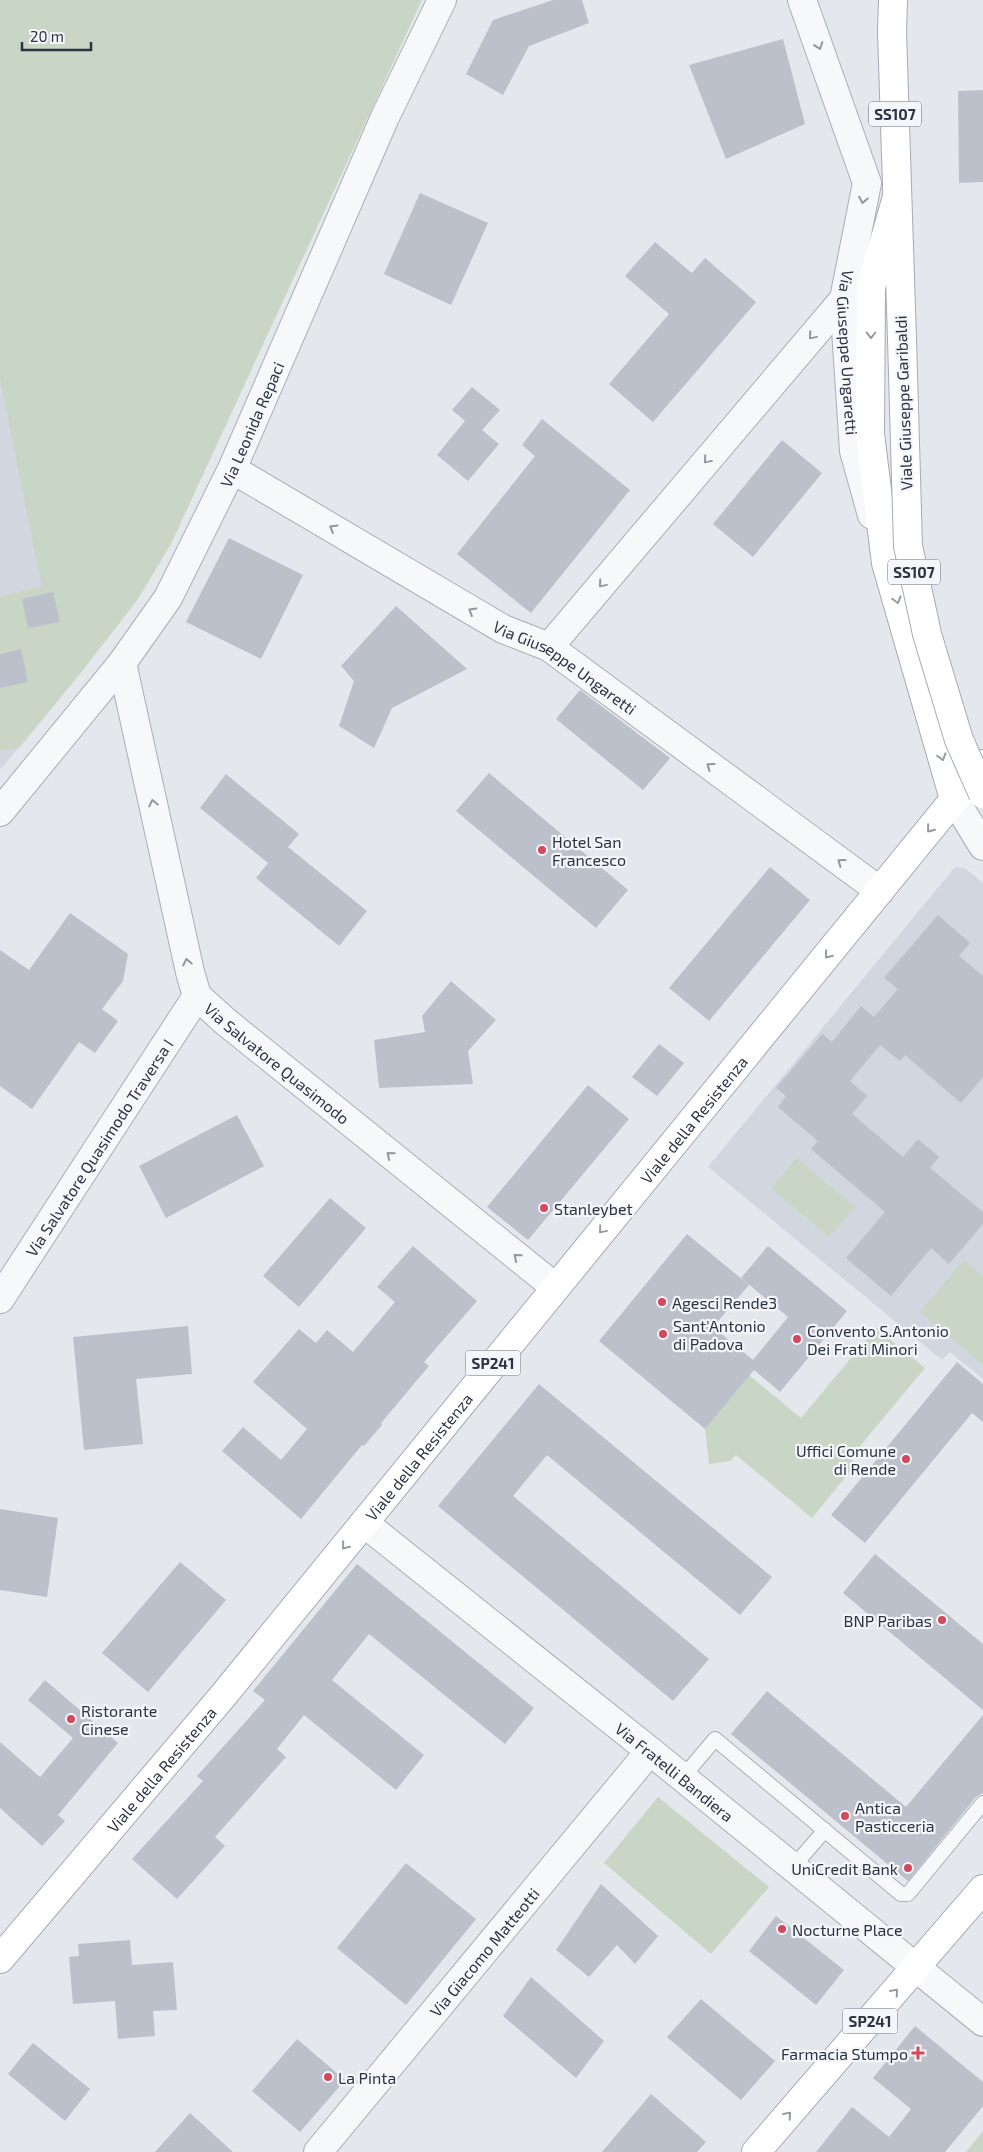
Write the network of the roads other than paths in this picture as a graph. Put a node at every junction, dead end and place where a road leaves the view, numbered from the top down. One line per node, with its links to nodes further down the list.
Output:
1 (442, 0): 6 (street, Via Leonida Repaci)
2 (802, 0): 5 (street, Via Giuseppe Ungaretti, one-way to 5)
3 (891, 1): 4 (main road, Viale Giuseppe Garibaldi / SS107)
4 (897, 197): 7 (main road, one-way to 7); 11 (main road, Viale Giuseppe Garibaldi / SS107, bridge)
5 (844, 299): 7 (street, Via Giuseppe Ungaretti); 8 (street, one-way to 8)
6 (232, 469): 8 (street, Via Giuseppe Ungaretti, one-way to 6); 9 (street, Via Leonida Repaci)
7 (886, 563): 12 (main road, one-way to 12)
8 (549, 646): 15 (street, Via Giuseppe Ungaretti, one-way to 8)
9 (122, 662): 13 (street, Via Leonida Repaci); 16 (street, Via Salvatore Quasimodo, one-way to 9)
10 (983, 764): 12 (main road, Viale della Resistenza / SP241)
11 (983, 794)
12 (954, 799): 14 (street); 15 (main road, Viale della Resistenza / SP241, one-way to 15)
13 (0, 812)
14 (983, 846)
15 (880, 891): 17 (main road, Viale della Resistenza / SP241, one-way to 17)
16 (197, 996): 17 (street, Via Salvatore Quasimodo, one-way to 16); 18 (street, Via Salvatore Quasimodo Traversa I)
17 (555, 1287): 19 (main road, Viale della Resistenza / SP241)
18 (0, 1300)
19 (364, 1523): 20 (street, Via Fratelli Bandiera); 26 (main road, Viale della Resistenza / SP241, one-way to 26)
20 (650, 1751): 21 (street, Via Fratelli Bandiera); 29 (street, Via Giacomo Matteotti)
21 (683, 1778): 23 (lane); 24 (street, Via Fratelli Bandiera)
22 (983, 1803): 23 (lane)
23 (825, 1830): 24 (lane)
24 (794, 1867): 27 (street, Via Fratelli Bandiera)
25 (983, 1889): 27 (main road, SP241)
26 (0, 1959)
27 (916, 1967): 28 (street, Via Fratelli Bandiera); 30 (main road, SP241, one-way to 27)
28 (983, 2022)
29 (318, 2152)
30 (756, 2152)

